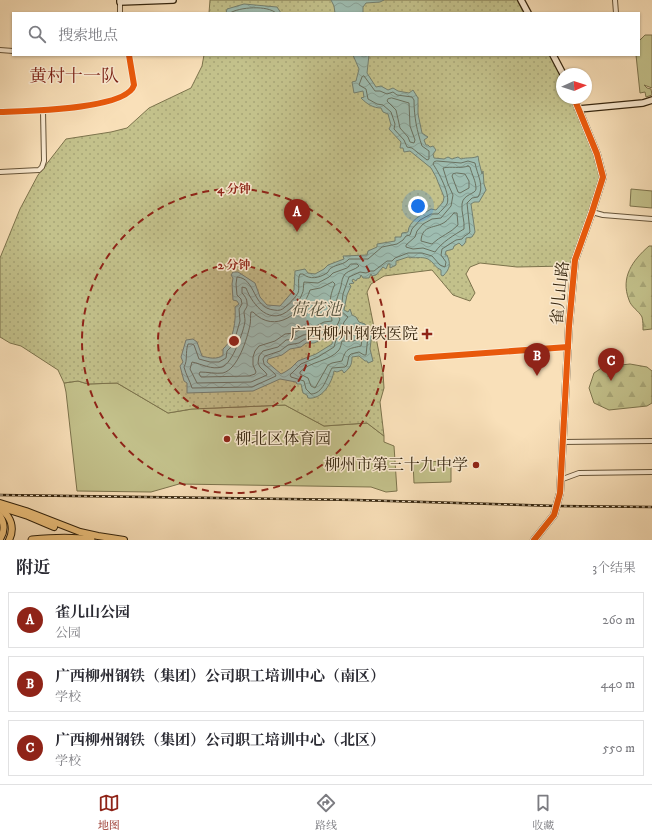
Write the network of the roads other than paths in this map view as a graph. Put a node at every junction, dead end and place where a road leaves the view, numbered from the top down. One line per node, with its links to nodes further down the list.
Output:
1 (173, 0): 4 (street)
2 (521, 0): 6 (street)
3 (615, 0): 7 (street)
4 (120, 1): 5 (street)
5 (120, 12)
6 (527, 12)
7 (616, 12)
8 (0, 50): 9 (street)
9 (12, 51)
10 (129, 56): 16 (street)
11 (554, 56): 12 (street)
12 (560, 68)
13 (652, 100): 15 (street)
14 (577, 104): 15 (street, 雀儿山路)
15 (579, 109): 19 (street, 雀儿山路)
16 (43, 110): 17 (street); 18 (street)
17 (0, 112)
18 (0, 172)
19 (592, 212): 20 (street); 21 (street, 雀儿山路)
20 (652, 219)
21 (568, 347): 22 (street); 24 (street, 雀儿山路)
22 (417, 358)
23 (652, 441): 24 (street)
24 (562, 442): 26 (street, 雀儿山路)
25 (652, 472): 26 (street)
26 (560, 480): 35 (street, 雀儿山路)
27 (0, 503): 31 (main road)
28 (0, 508): 31 (main road); 32 (main road)
29 (0, 516): 30 (main road)
30 (0, 539)
31 (94, 539): 33 (highway); 34 (main road)
32 (9, 540)
33 (33, 540)
34 (124, 540)
35 (534, 540)

